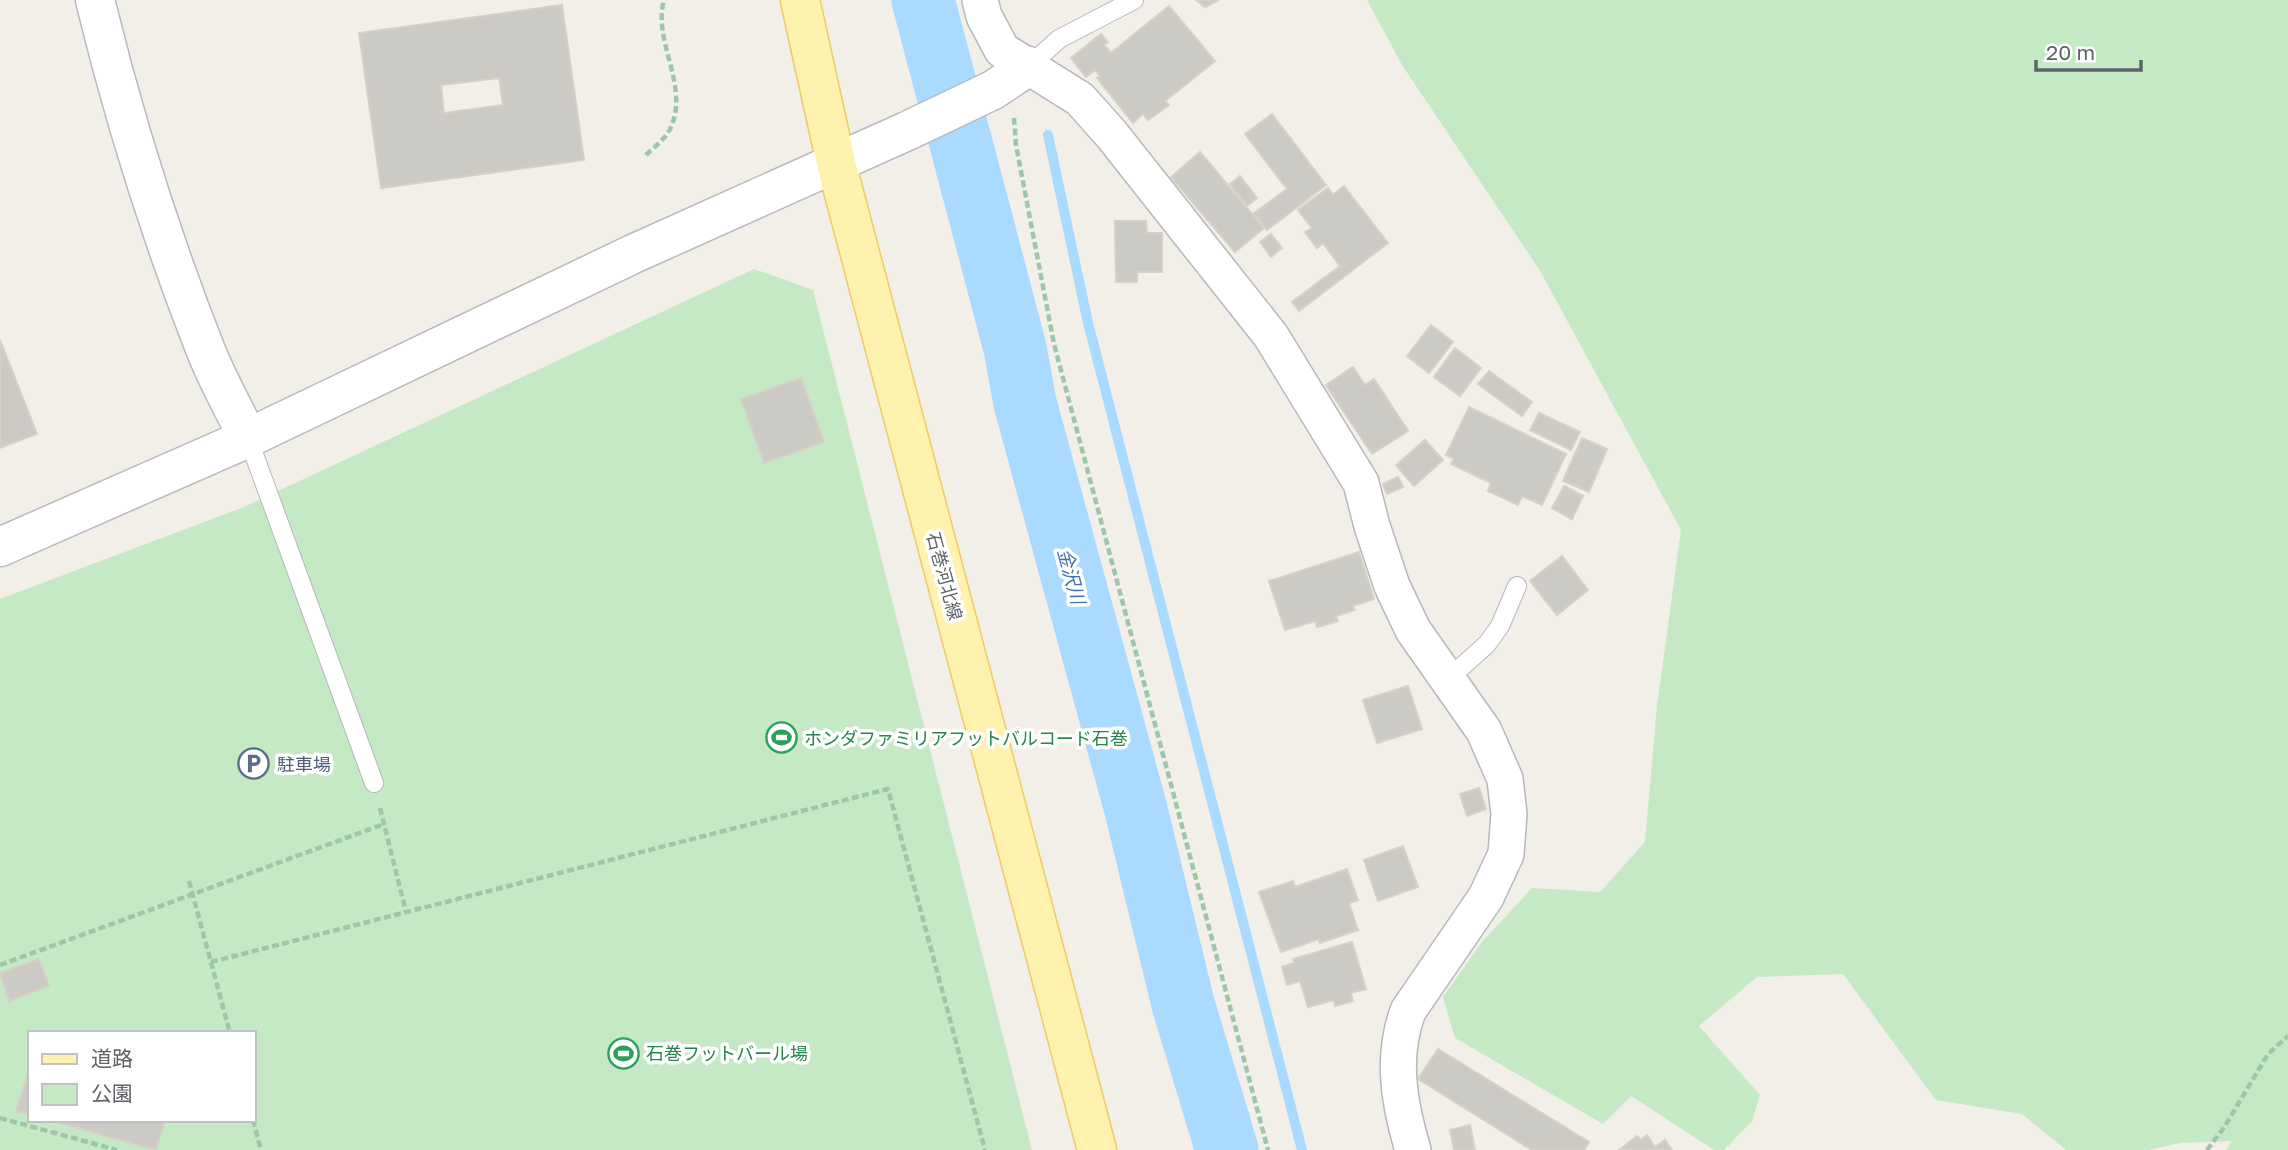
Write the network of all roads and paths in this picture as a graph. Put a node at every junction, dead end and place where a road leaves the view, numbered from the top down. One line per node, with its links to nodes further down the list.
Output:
1 (95, 0): 9 (street)
2 (664, 0): 7 (path)
3 (800, 0): 8 (main road, 石巻河北線)
4 (980, 0): 6 (street)
5 (1134, 0): 6 (lane)
6 (1011, 78): 8 (street); 12 (street); 28 (path)
7 (646, 155)
8 (836, 163): 9 (street); 27 (main road, 石巻河北線)
9 (248, 438): 10 (street); 13 (lane)
10 (0, 547)
11 (1517, 586): 12 (lane)
12 (1447, 680): 29 (street)
13 (374, 783): 14 (path)
14 (384, 824): 16 (path); 17 (path)
15 (189, 881): 16 (path)
16 (193, 896): 18 (path); 19 (path)
17 (406, 912): 18 (path); 26 (path)
18 (211, 962): 20 (path)
19 (0, 965)
20 (229, 1031)
21 (2288, 1036): 30 (path)
22 (0, 1118): 24 (path)
23 (254, 1122): 25 (path)
24 (117, 1150)
25 (261, 1150)
26 (985, 1150)
27 (1097, 1150)
28 (1268, 1150)
29 (1413, 1150)
30 (2207, 1150)

